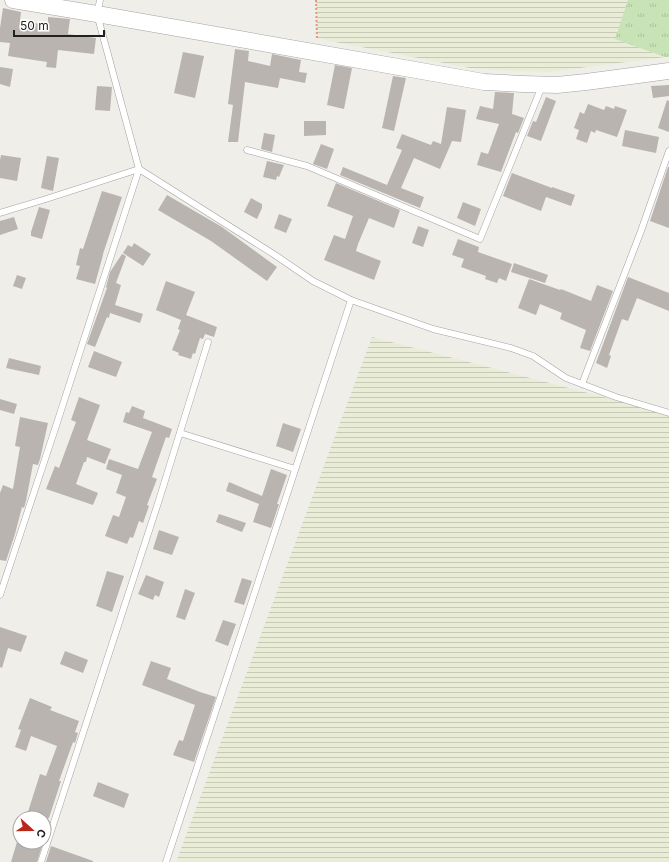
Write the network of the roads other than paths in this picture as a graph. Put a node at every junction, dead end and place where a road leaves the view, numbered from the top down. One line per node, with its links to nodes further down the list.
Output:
1 (13, 0): 2 (street)
2 (98, 7): 4 (street); 7 (lane)
3 (669, 71): 4 (street)
4 (542, 85): 5 (lane)
5 (247, 150)
6 (669, 151): 11 (lane)
7 (139, 168): 8 (lane); 9 (lane); 15 (lane)
8 (0, 213)
9 (351, 300): 11 (lane); 14 (lane)
10 (208, 342): 13 (lane)
11 (582, 384): 12 (lane)
12 (669, 413)
13 (180, 433): 14 (lane); 16 (lane)
14 (296, 469): 17 (lane)
15 (0, 595)
16 (41, 862)
17 (166, 862)

